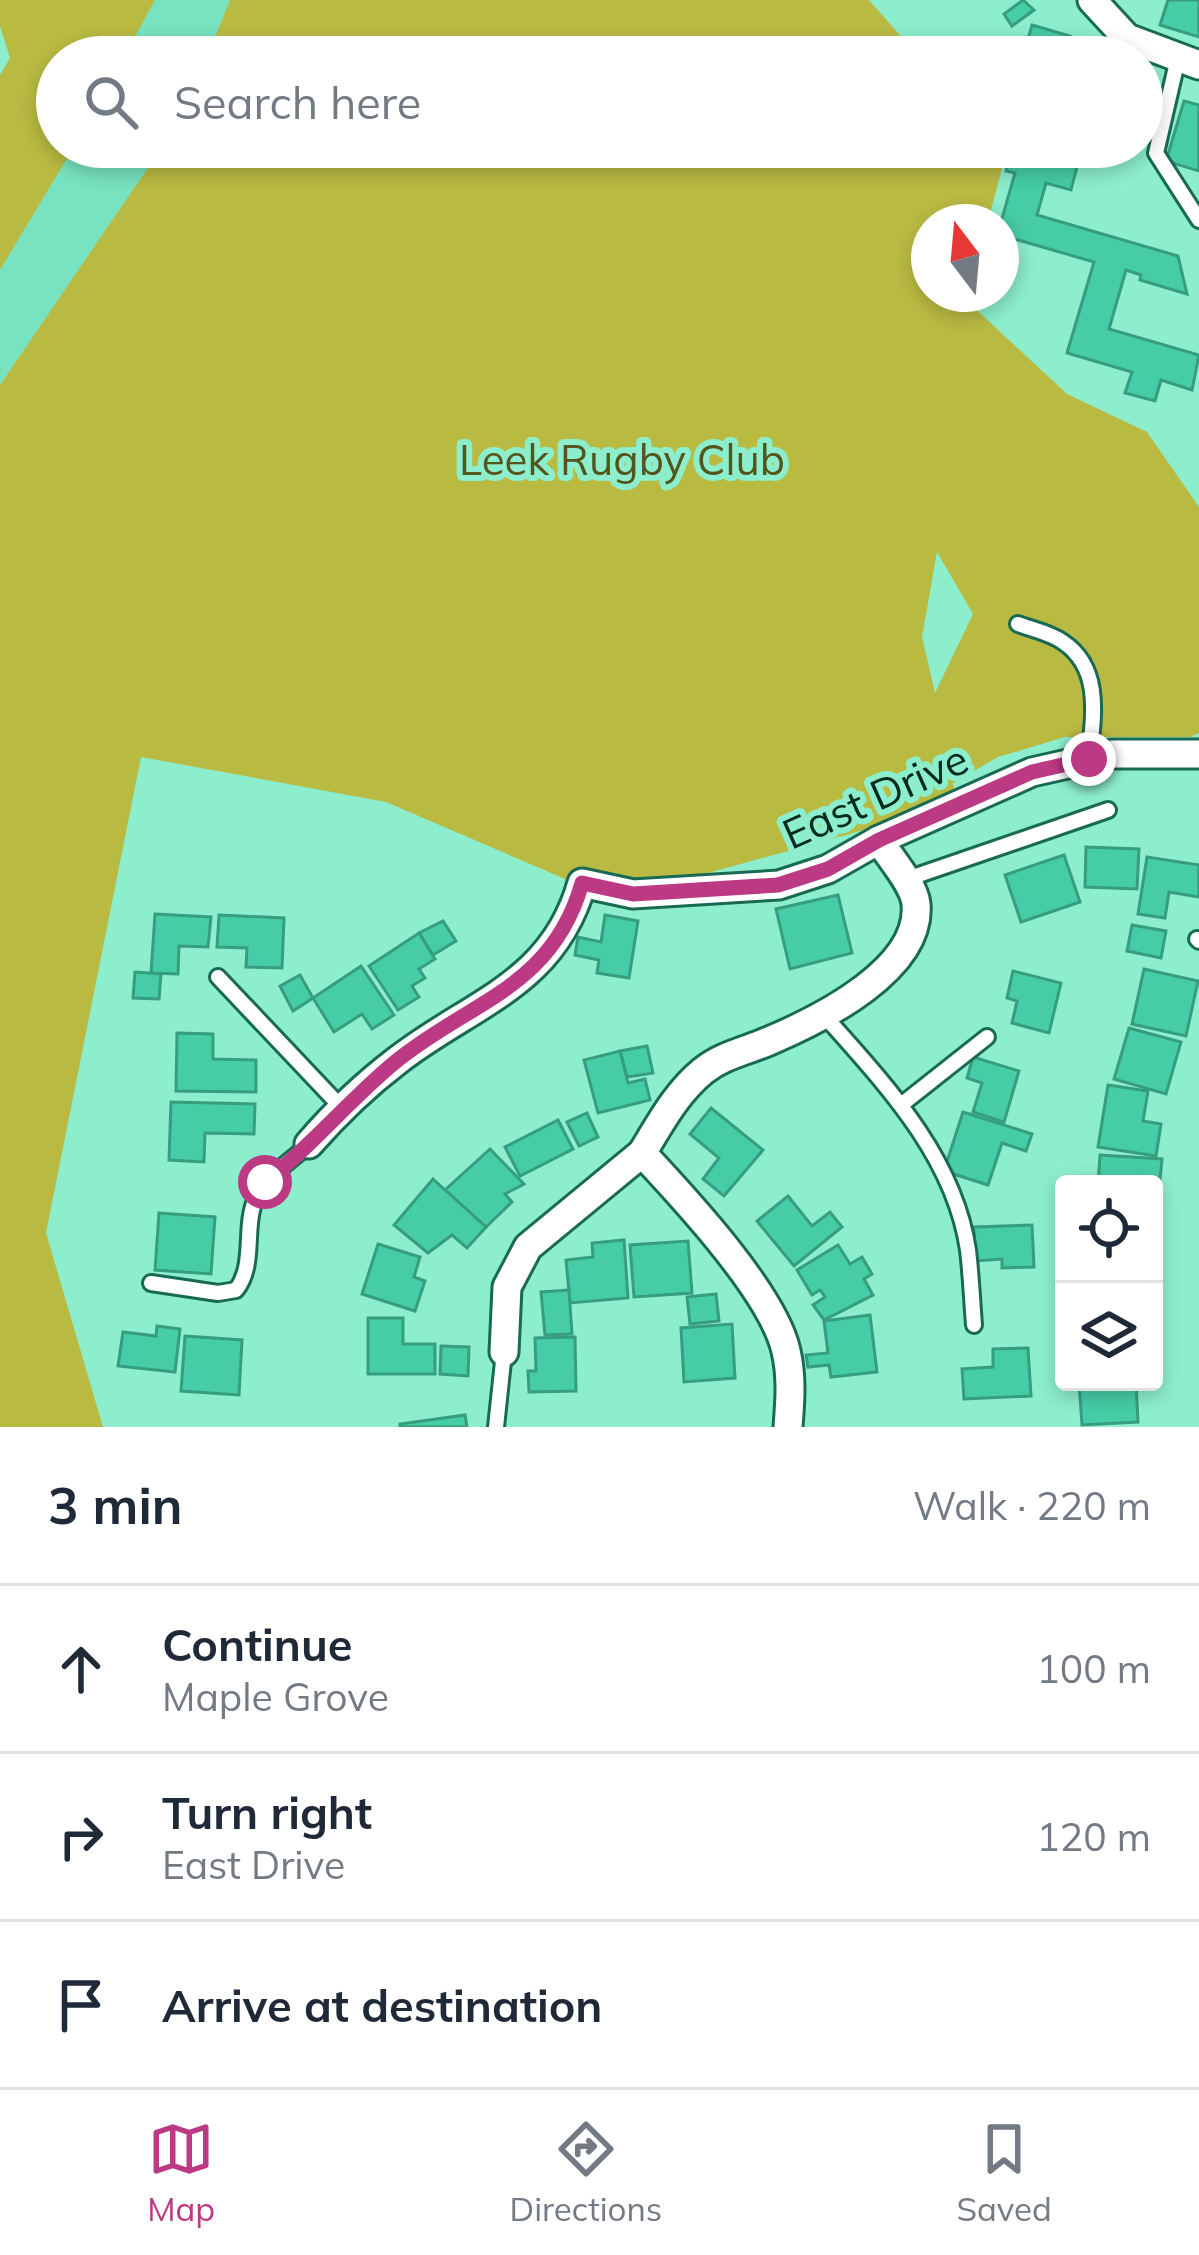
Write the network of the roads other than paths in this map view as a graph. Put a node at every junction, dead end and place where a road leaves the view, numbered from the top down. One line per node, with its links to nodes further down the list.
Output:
1 (1092, 0): 2 (street)
2 (1124, 36)
3 (1188, 62): 4 (lane)
4 (1163, 133)
5 (1163, 164): 6 (lane)
6 (1199, 220)
7 (1018, 624): 9 (lane)
8 (1199, 754): 9 (street, East Drive)
9 (1089, 759): 11 (street, East Drive)
10 (1108, 810): 12 (lane)
11 (879, 840): 12 (street); 17 (street, East Drive)
12 (904, 880): 14 (street)
13 (218, 976): 17 (lane)
14 (822, 1013): 16 (lane); 19 (street)
15 (988, 1037): 16 (lane)
16 (901, 1105): 21 (lane)
17 (341, 1107): 18 (street)
18 (309, 1144): 20 (lane)
19 (642, 1153): 22 (street); 24 (street)
20 (151, 1282)
21 (974, 1325)
22 (504, 1352): 23 (lane)
23 (496, 1427)
24 (788, 1427)

